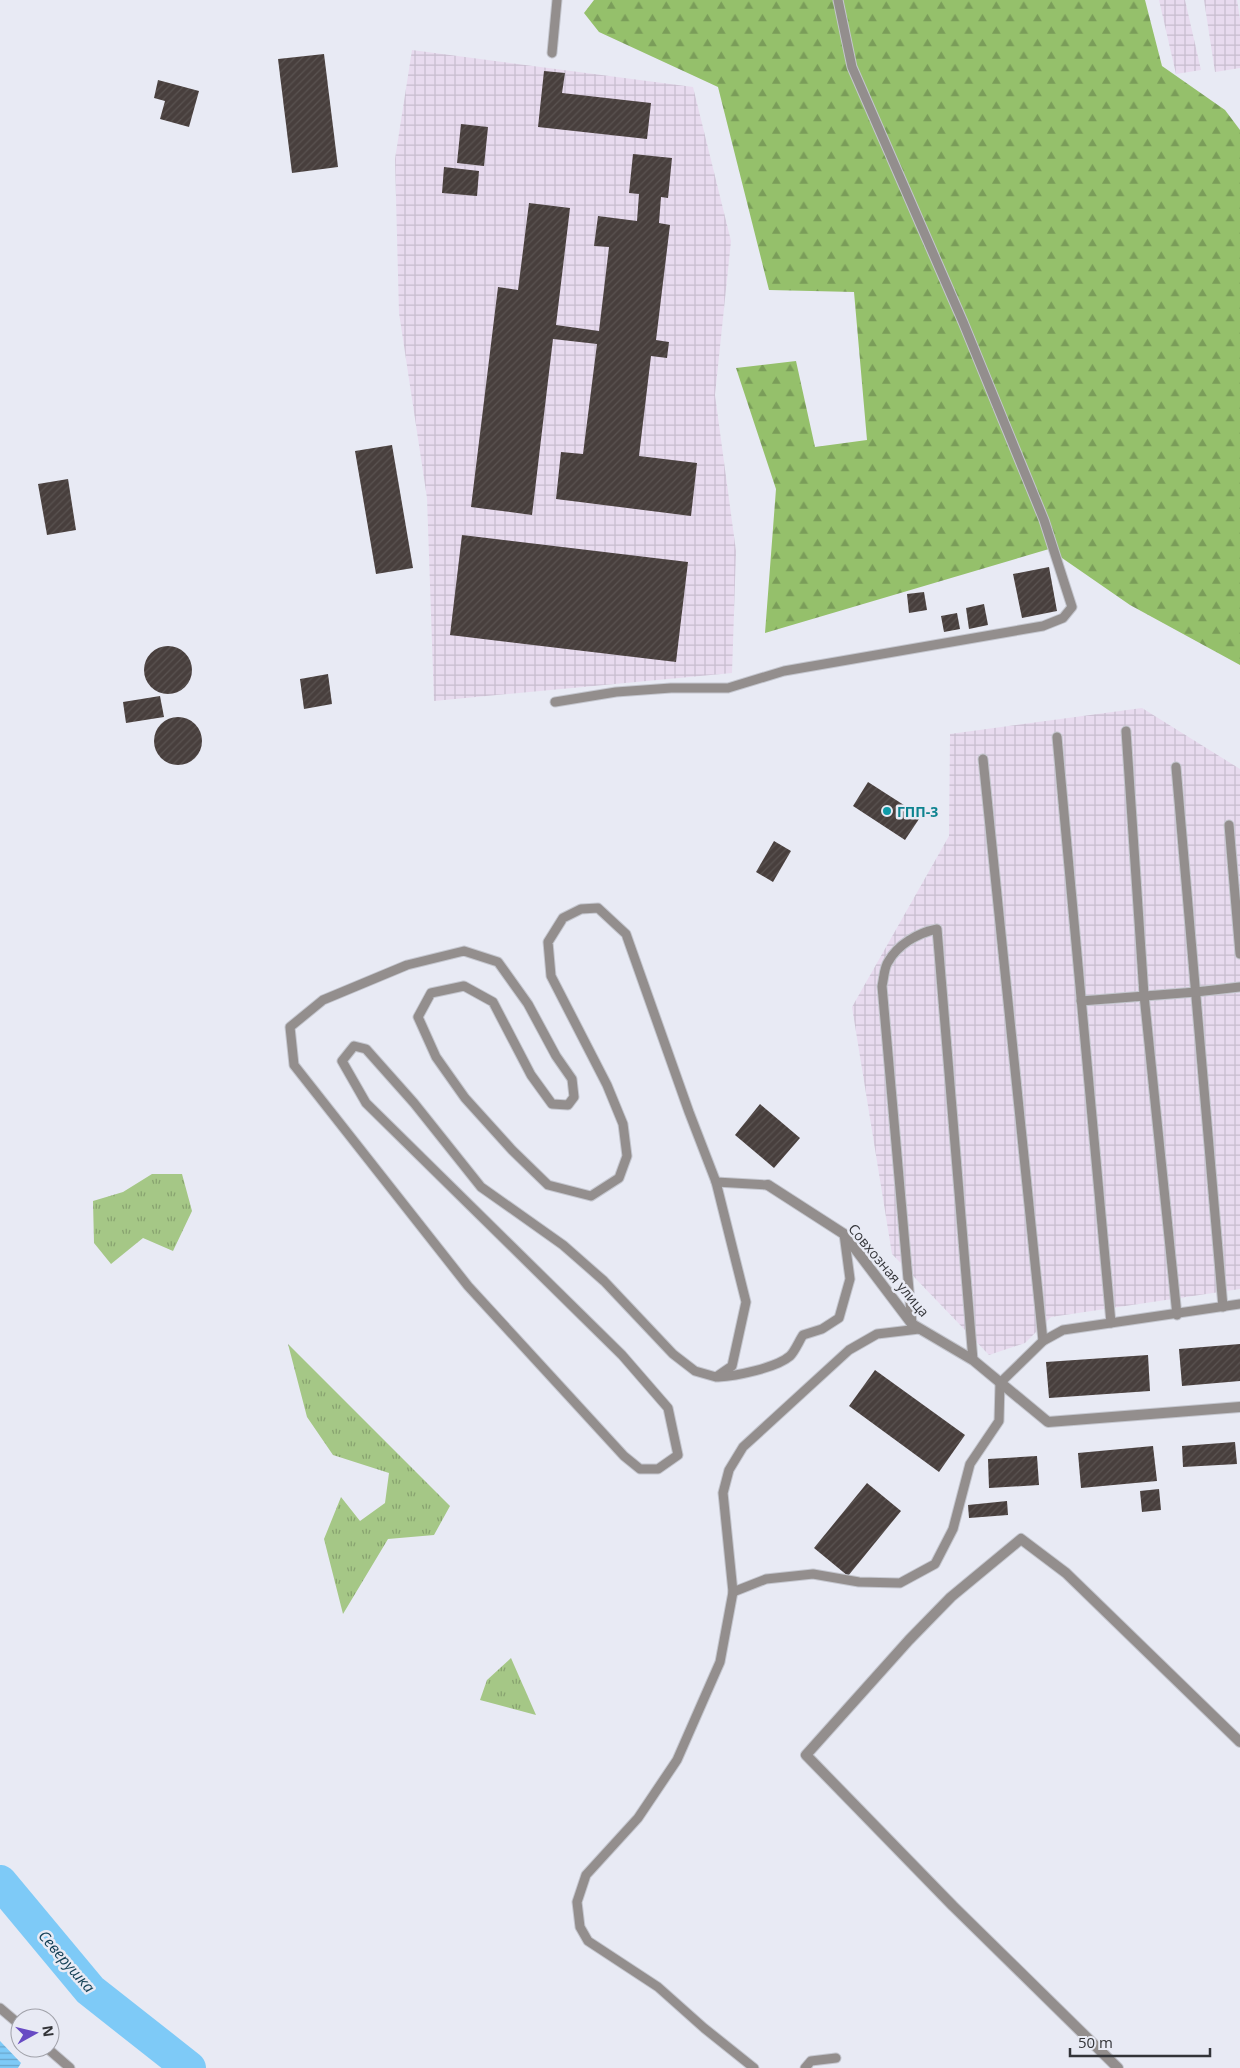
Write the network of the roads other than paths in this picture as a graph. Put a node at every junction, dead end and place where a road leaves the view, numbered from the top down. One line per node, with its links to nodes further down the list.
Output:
1 (557, 0): 3 (lane)
2 (838, 0): 4 (lane)
3 (552, 53)
4 (555, 702)
5 (1126, 731): 13 (lane)
6 (1057, 737): 14 (lane)
7 (983, 759): 24 (lane)
8 (1176, 767): 12 (lane)
9 (1229, 825): 10 (lane)
10 (1240, 954)
11 (1240, 986): 12 (lane)
12 (1196, 992): 13 (lane); 19 (lane)
13 (1144, 995): 14 (lane); 20 (lane)
14 (1081, 1001): 22 (lane)
15 (716, 1182): 16 (lane); 26 (lane); 26 (lane)
16 (768, 1185): 17 (street, Совхозная улица)
17 (844, 1234): 21 (street, Совхозная улица); 26 (lane)
18 (1240, 1304): 19 (lane)
19 (1223, 1307): 20 (lane)
20 (1176, 1314): 22 (lane)
21 (912, 1324): 23 (street, Совхозная улица); 25 (lane)
22 (1111, 1324): 24 (lane)
23 (927, 1333): 25 (street, Совхозная улица); 29 (lane)
24 (1043, 1341): 27 (lane)
25 (973, 1360): 27 (street, Совхозная улица)
26 (716, 1377)
27 (1000, 1383): 28 (street, Совхозная улица); 29 (lane)
28 (1240, 1407)
29 (733, 1592): 36 (lane)
30 (1240, 1742): 38 (street)
31 (0, 2008): 32 (lane)
32 (10, 2016)
33 (58, 2058): 35 (lane)
34 (836, 2058): 37 (lane)
35 (70, 2068)
36 (754, 2068)
37 (805, 2068)
38 (1118, 2068)

